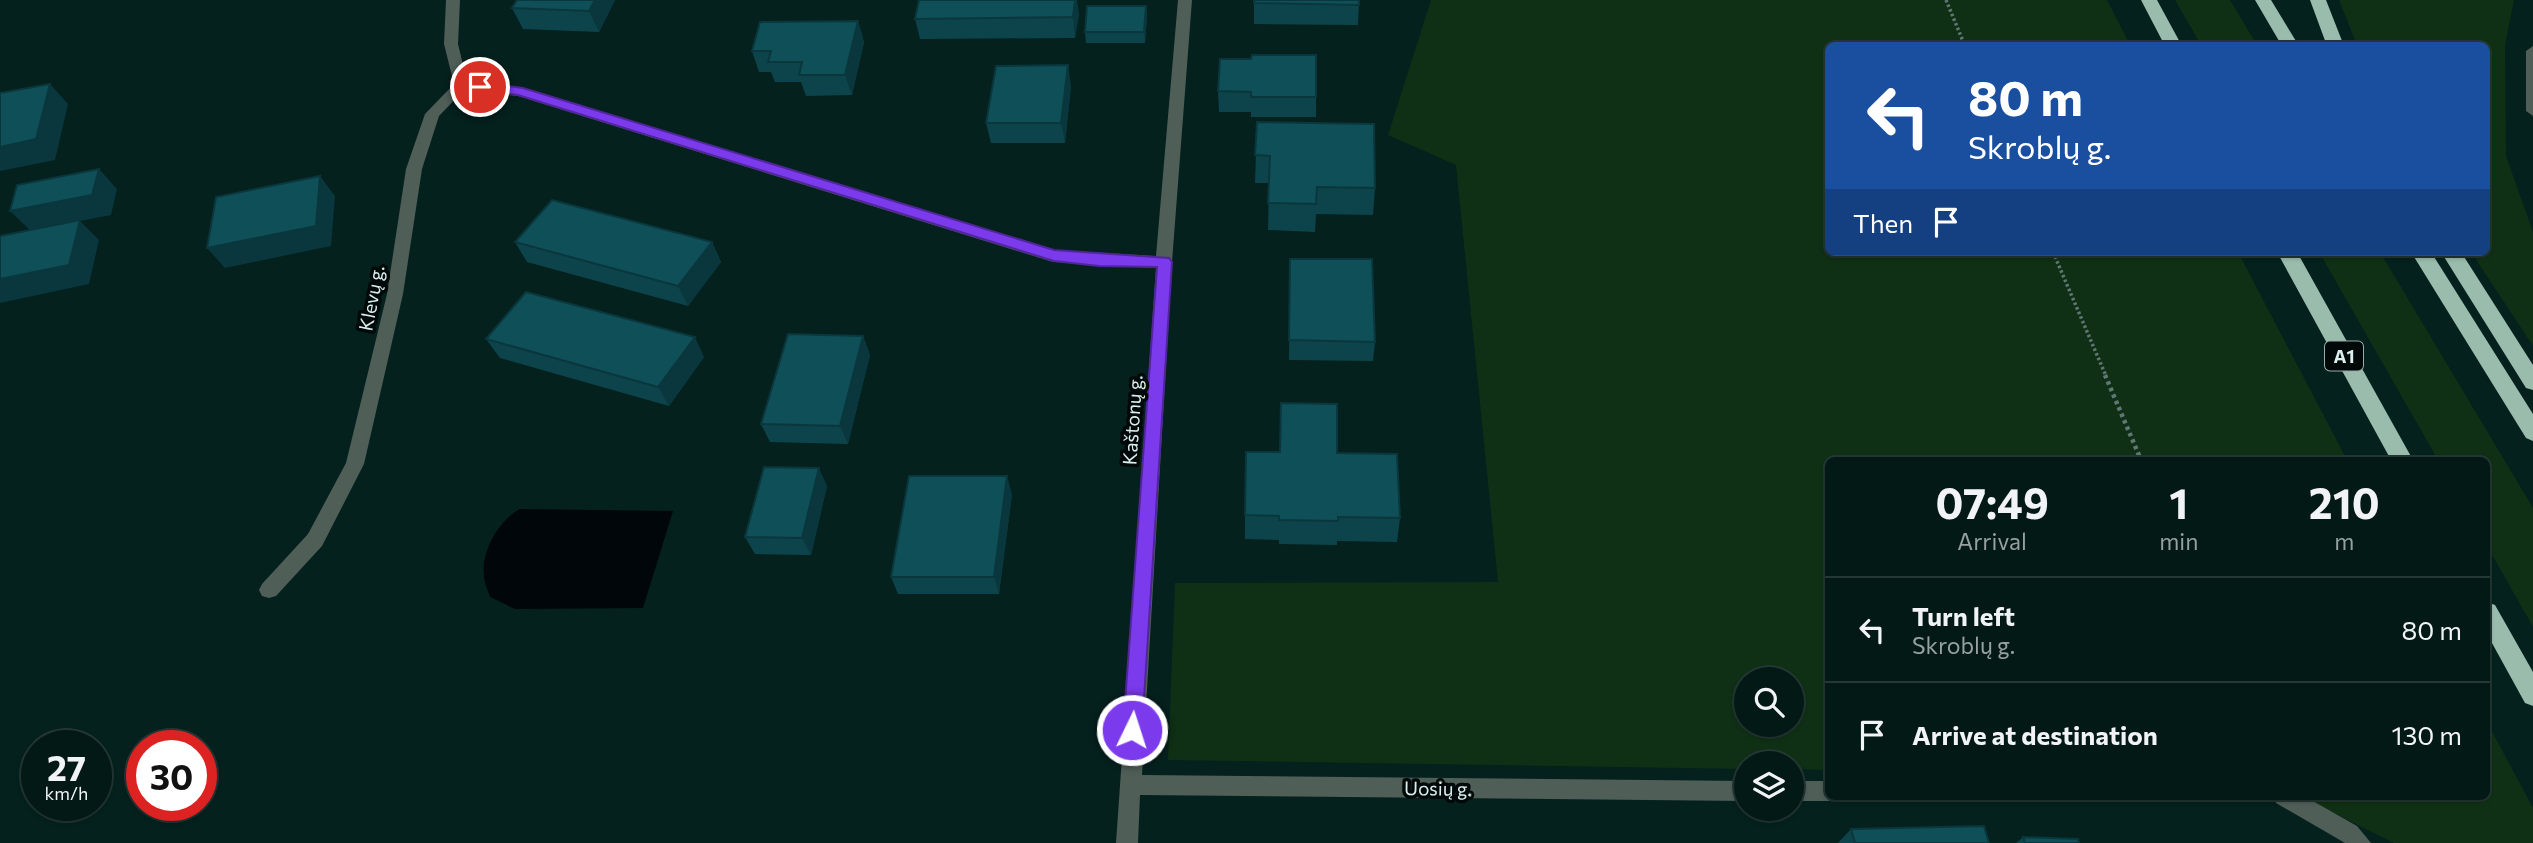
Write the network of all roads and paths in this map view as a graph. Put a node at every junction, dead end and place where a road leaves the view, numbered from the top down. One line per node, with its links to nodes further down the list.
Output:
1 (453, 0): 12 (street)
2 (1185, 0): 18 (street, Kaštonų g.)
3 (1946, 0): 7 (path)
4 (2149, 0): 8 (highway)
5 (2263, 0): 9 (highway)
6 (2318, 0): 10 (highway)
7 (1963, 42)
8 (2172, 42)
9 (2289, 42)
10 (2334, 42)
11 (2533, 51): 13 (street)
12 (461, 85): 18 (street); 23 (street, Klevų g.)
13 (2533, 111)
14 (2055, 256): 21 (path)
15 (2289, 256): 22 (highway, A1)
16 (2423, 256): 20 (highway)
17 (2454, 256): 19 (highway)
18 (1164, 262): 26 (street, Kaštonų g.)
19 (2533, 382)
20 (2533, 432)
21 (2140, 457)
22 (2400, 457)
23 (269, 590)
24 (2490, 617): 25 (highway)
25 (2533, 695)
26 (1129, 785): 27 (street, Uosių g.); 31 (street, Kaštonų g.)
27 (1734, 790)
28 (1804, 791): 29 (street)
29 (1825, 791)
30 (2290, 800): 32 (street)
31 (1127, 843)
32 (2360, 843)

